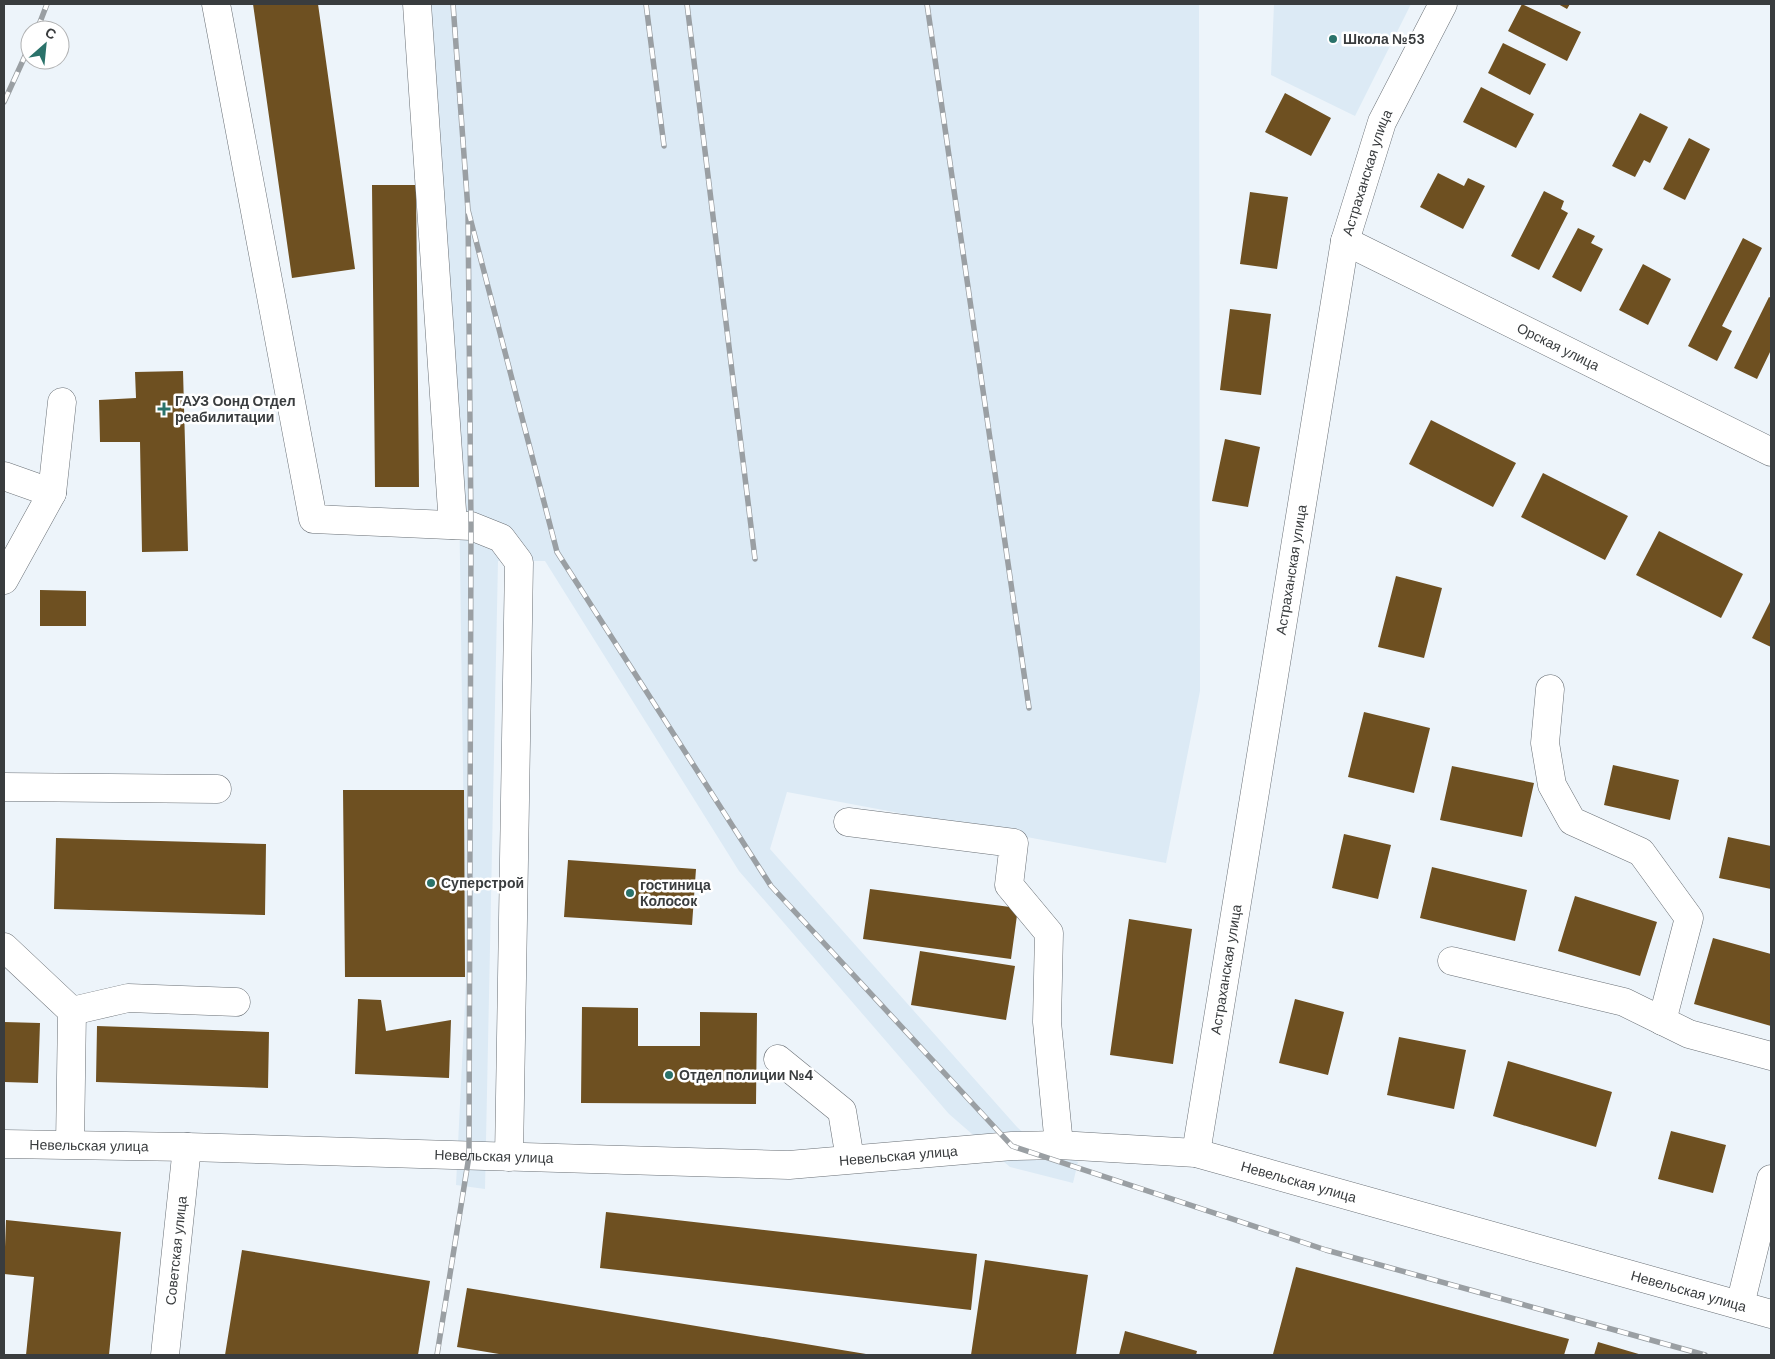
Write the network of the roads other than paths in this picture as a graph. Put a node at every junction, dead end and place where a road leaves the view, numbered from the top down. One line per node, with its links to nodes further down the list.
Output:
1 (216, 4): 9 (street)
2 (417, 4): 9 (street)
3 (1443, 4): 4 (street, Астраханская улица)
4 (1345, 241): 6 (street, Орская улица); 26 (street, Астраханская улица)
5 (62, 402): 8 (street)
6 (1771, 452)
7 (4, 476): 8 (street)
8 (52, 493): 10 (street)
9 (453, 525): 27 (street)
10 (4, 580)
11 (1550, 689): 19 (street)
12 (4, 787): 13 (street)
13 (217, 789)
14 (848, 822): 24 (street)
15 (4, 947): 18 (street)
16 (1452, 960): 19 (street)
17 (236, 1002): 18 (street)
18 (72, 1011): 23 (street)
19 (1662, 1021): 20 (street)
20 (1771, 1056)
21 (778, 1059): 28 (street)
22 (4, 1144): 23 (street, Невельская улица)
23 (70, 1144): 25 (street, Невельская улица)
24 (1059, 1145): 26 (street, Невельская улица); 28 (street, Невельская улица)
25 (187, 1147): 27 (street, Невельская улица); 32 (street, Советская улица)
26 (1196, 1153): 30 (street, Невельская улица)
27 (509, 1157): 28 (street, Невельская улица)
28 (850, 1159)
29 (1771, 1179): 30 (street)
30 (1740, 1305): 31 (street, Невельская улица)
31 (1771, 1314)
32 (165, 1355)

